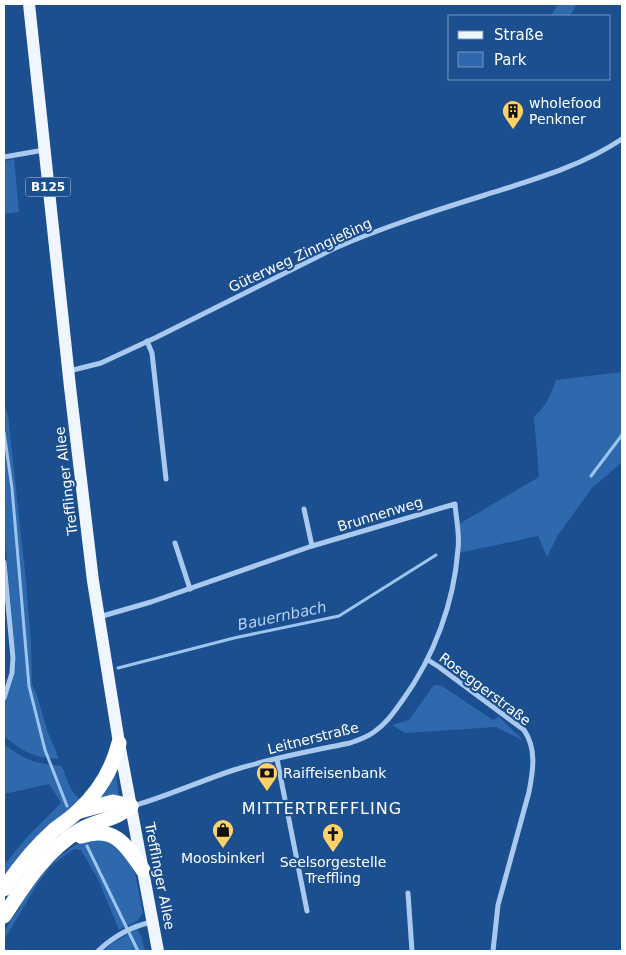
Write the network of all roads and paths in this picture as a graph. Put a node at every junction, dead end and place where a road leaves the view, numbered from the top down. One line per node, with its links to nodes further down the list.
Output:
1 (29, 4): 3 (main road, Trefflinger Allee / B125)
2 (622, 139): 5 (street, Güterweg Zinngießing)
3 (44, 150): 4 (street); 6 (main road, Trefflinger Allee / B125)
4 (4, 157)
5 (147, 341): 6 (street, Güterweg Zinngießing); 7 (street)
6 (72, 370): 14 (main road, Trefflinger Allee / B125)
7 (166, 479)
8 (456, 504): 11 (street, Brunnenweg); 15 (street, Leitnerstraße)
9 (304, 509): 11 (street)
10 (175, 543): 13 (street)
11 (312, 546): 13 (street, Brunnenweg)
12 (4, 562): 16 (street)
13 (190, 589): 14 (street, Brunnenweg)
14 (99, 617): 17 (main road, Trefflinger Allee / B125)
15 (428, 660): 18 (street, Leitnerstraße); 31 (street, Roseggerstraße)
16 (4, 698)
17 (119, 743): 19 (main road, Trefflinger Allee / B125); 20 (highway)
18 (277, 758): 19 (street, Leitnerstraße); 25 (street)
19 (131, 806): 20 (highway); 21 (highway); 22 (main road, Trefflinger Allee / B125)
20 (79, 811): 23 (highway)
21 (59, 846): 22 (highway); 26 (highway)
22 (143, 870): 27 (main road, Trefflinger Allee / B125)
23 (4, 888)
24 (408, 893): 30 (street)
25 (307, 911)
26 (4, 916)
27 (152, 922): 28 (street); 29 (main road, Trefflinger Allee / B125)
28 (98, 951)
29 (158, 951)
30 (412, 951)
31 (494, 951)

